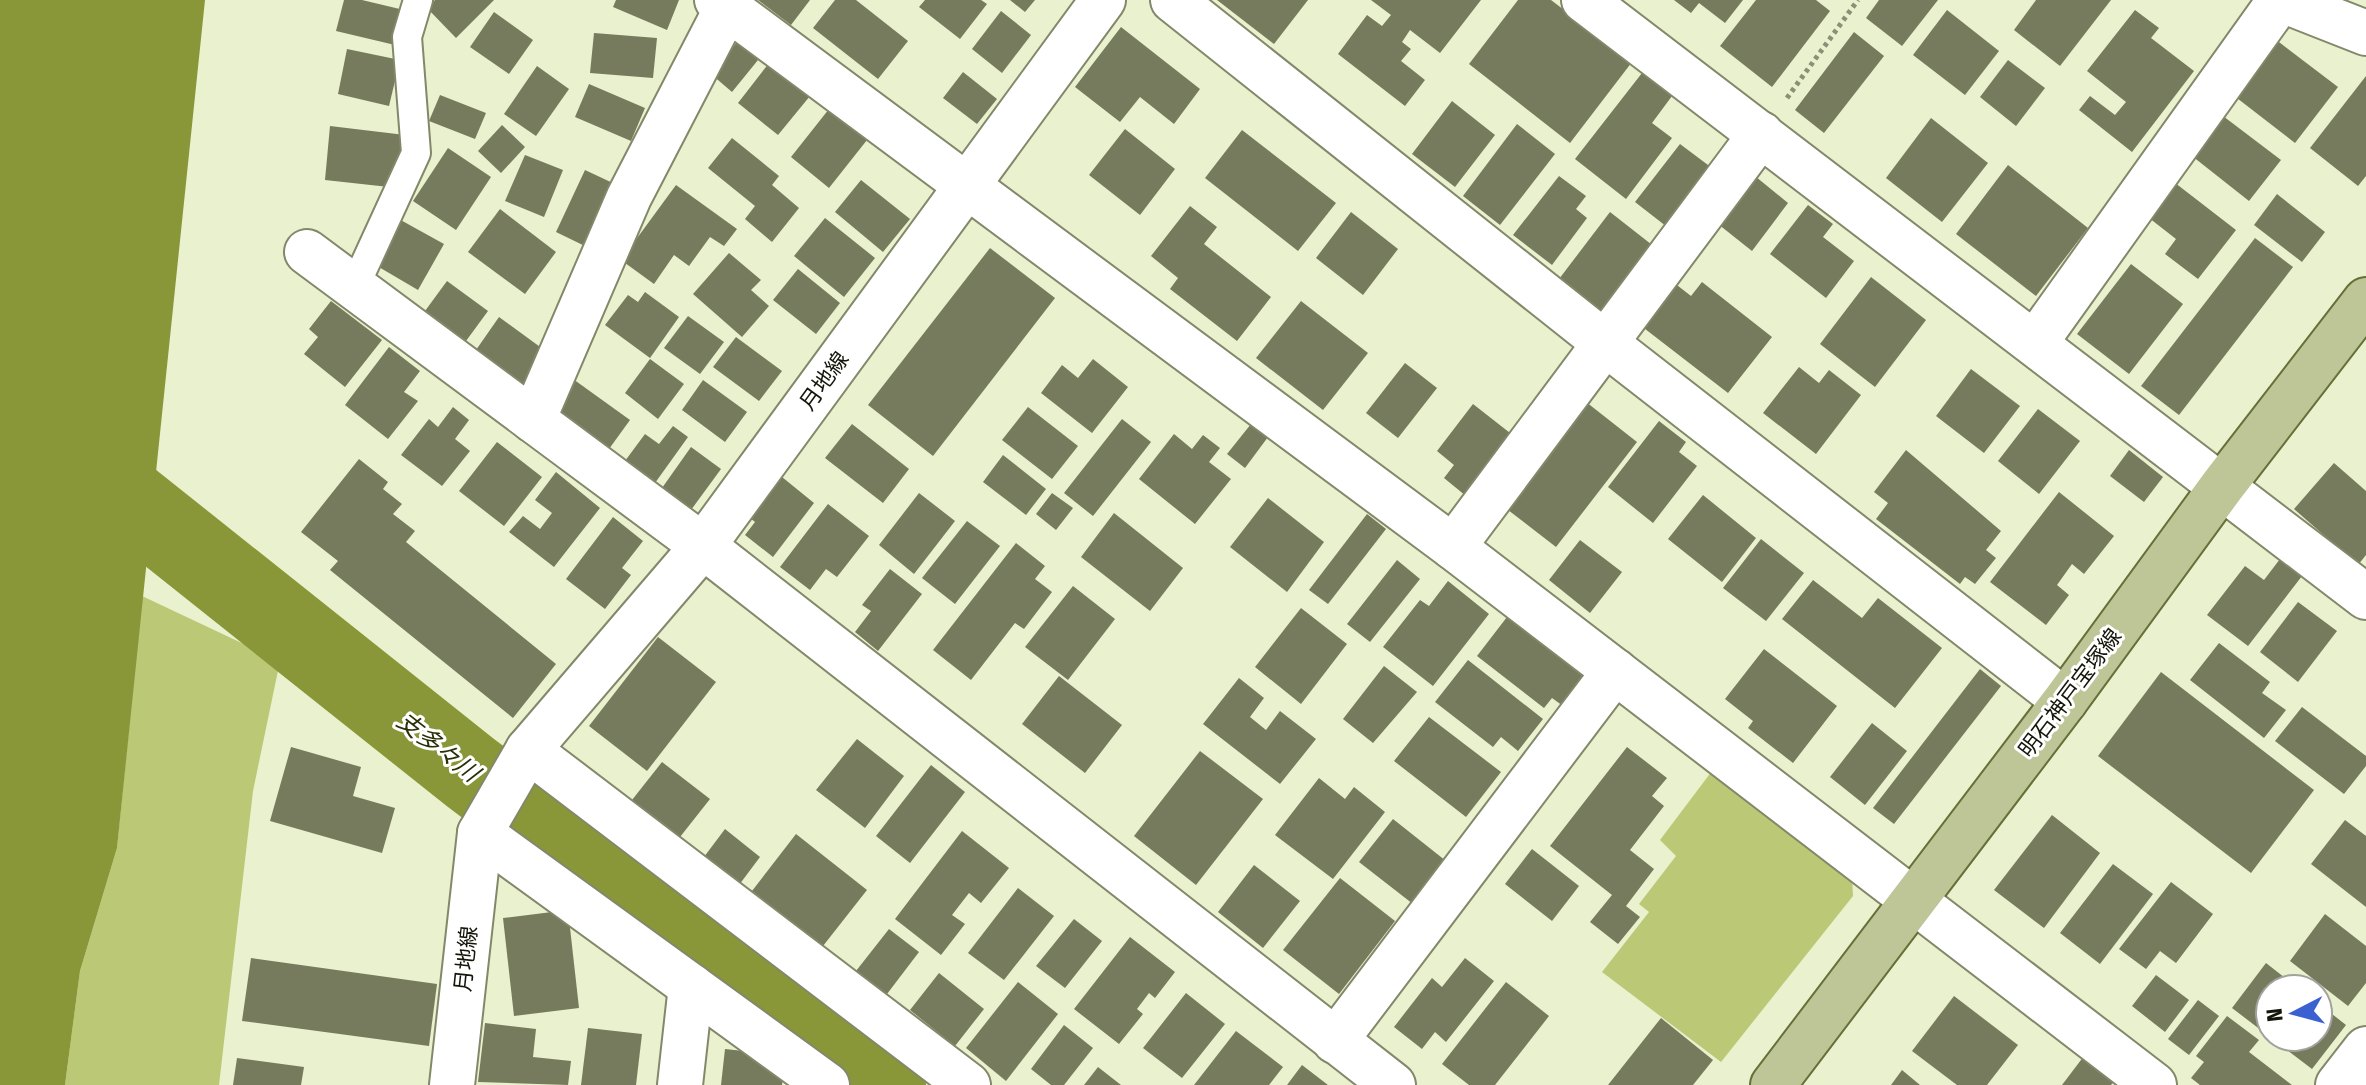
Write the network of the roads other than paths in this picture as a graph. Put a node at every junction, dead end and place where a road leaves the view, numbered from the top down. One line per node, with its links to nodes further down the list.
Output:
1 (418, 0): 11 (lane)
2 (1103, 0): 9 (street, 月地線)
3 (1173, 0): 13 (street)
4 (1584, 0): 8 (street)
5 (2281, 0): 7 (street); 14 (street)
6 (725, 2): 9 (street); 15 (street)
7 (2366, 33)
8 (1761, 134): 13 (street); 14 (street)
9 (966, 185): 17 (street, 月地線); 18 (street)
10 (307, 252): 11 (street)
11 (354, 288): 15 (street)
12 (2364, 308): 16 (main road, 明石神戸宝塚線)
13 (1605, 343): 18 (street); 21 (street)
14 (2035, 343): 16 (street)
15 (533, 420): 17 (street)
16 (2223, 485): 19 (street); 21 (main road, 明石神戸宝塚線)
17 (703, 546): 22 (street, 月地線); 26 (street)
18 (1453, 547): 20 (street)
19 (2366, 597)
20 (1615, 671): 24 (street); 26 (street)
21 (2065, 701): 24 (main road, 明石神戸宝塚線)
22 (525, 756): 23 (street, 月地線); 31 (street)
23 (485, 825): 25 (street); 28 (street, 月地線)
24 (1914, 900): 33 (main road, 明石神戸宝塚線); 34 (street)
25 (691, 986): 29 (street); 30 (street)
26 (1335, 1041): 32 (street)
27 (2366, 1049): 35 (street)
28 (452, 1085)
29 (680, 1085)
30 (827, 1085)
31 (968, 1085)
32 (1393, 1085)
33 (1773, 1085)
34 (2154, 1085)
35 (2338, 1085)

